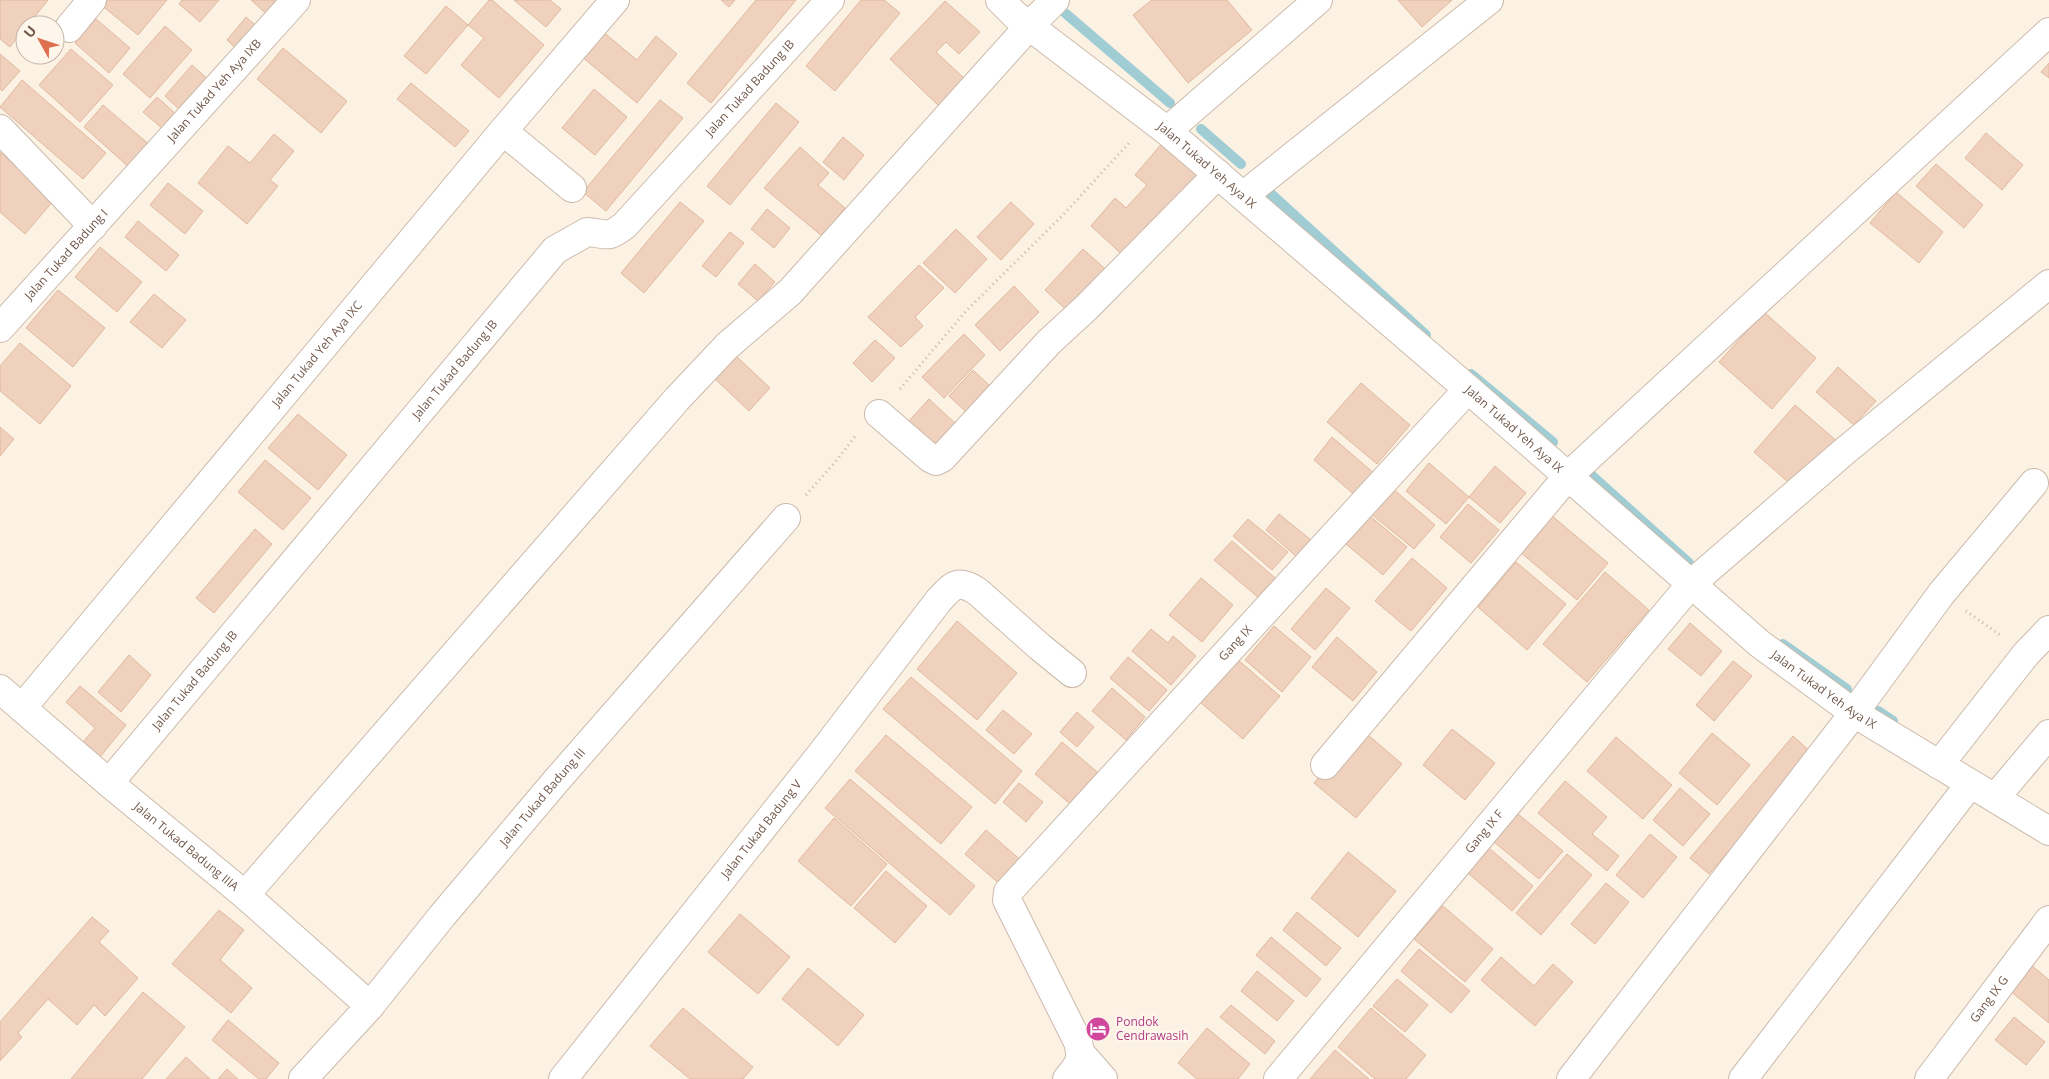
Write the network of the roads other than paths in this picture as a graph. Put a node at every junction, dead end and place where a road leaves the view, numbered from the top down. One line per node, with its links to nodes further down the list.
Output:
1 (92, 0): 10 (street)
2 (296, 0): 16 (street, Jalan Tukad Yeh Aya IXB)
3 (615, 0): 14 (street, Jalan Tukad Yeh Aya IXC)
4 (830, 0): 36 (street, Jalan Tukad Badung IB)
5 (1000, 0): 9 (street, Jalan Tukad Yeh Aya IX)
6 (1055, 0): 9 (street)
7 (1318, 0): 12 (street)
8 (1489, 0): 18 (street)
9 (1030, 25): 12 (street, Jalan Tukad Yeh Aya IX); 40 (street)
10 (69, 28)
11 (2049, 32): 24 (street)
12 (1159, 125): 15 (street, Jalan Tukad Yeh Aya IX)
13 (0, 129): 19 (street)
14 (503, 131): 17 (street); 31 (street, Jalan Tukad Yeh Aya IXC)
15 (1218, 174): 18 (street, Jalan Tukad Yeh Aya IX); 23 (street)
16 (134, 181): 19 (street, Jalan Tukad Badung I)
17 (572, 188)
18 (1243, 196): 22 (street, Jalan Tukad Yeh Aya IX)
19 (93, 226): 21 (street, Jalan Tukad Badung I)
20 (2049, 284): 27 (street, Gang IX F)
21 (0, 328)
22 (1468, 389): 24 (street, Jalan Tukad Yeh Aya IX); 43 (street, Gang IX)
23 (879, 414)
24 (1568, 476): 27 (street, Jalan Tukad Yeh Aya IX); 34 (street)
25 (2034, 483): 32 (street)
26 (786, 518): 42 (street, Jalan Tukad Badung III)
27 (1691, 584): 32 (street, Jalan Tukad Yeh Aya IX); 48 (street, Gang IX F)
28 (2049, 630): 35 (street)
29 (1072, 673): 45 (street, Jalan Tukad Badung V)
30 (0, 690): 31 (street, Jalan Tukad Badung IIIA)
31 (22, 708): 36 (street, Jalan Tukad Badung IIIA)
32 (1854, 713): 35 (street, Jalan Tukad Yeh Aya IX); 49 (street)
33 (2049, 734): 38 (street)
34 (1325, 765)
35 (1939, 765): 37 (street, Jalan Tukad Yeh Aya IX)
36 (109, 783): 40 (street, Jalan Tukad Badung IIIA)
37 (1970, 784): 38 (street, Jalan Tukad Yeh Aya IX); 50 (street)
38 (1995, 798): 39 (street, Jalan Tukad Yeh Aya IX)
39 (2049, 831)
40 (245, 895): 42 (street, Jalan Tukad Badung IIIA)
41 (2049, 920): 51 (street, Gang IX G)
42 (370, 1006): 44 (street, Jalan Tukad Badung III)
43 (1082, 1056): 46 (street); 47 (street)
44 (303, 1079)
45 (563, 1079)
46 (1067, 1079)
47 (1103, 1079)
48 (1278, 1079)
49 (1571, 1079)
50 (1743, 1079)
51 (1929, 1079)

